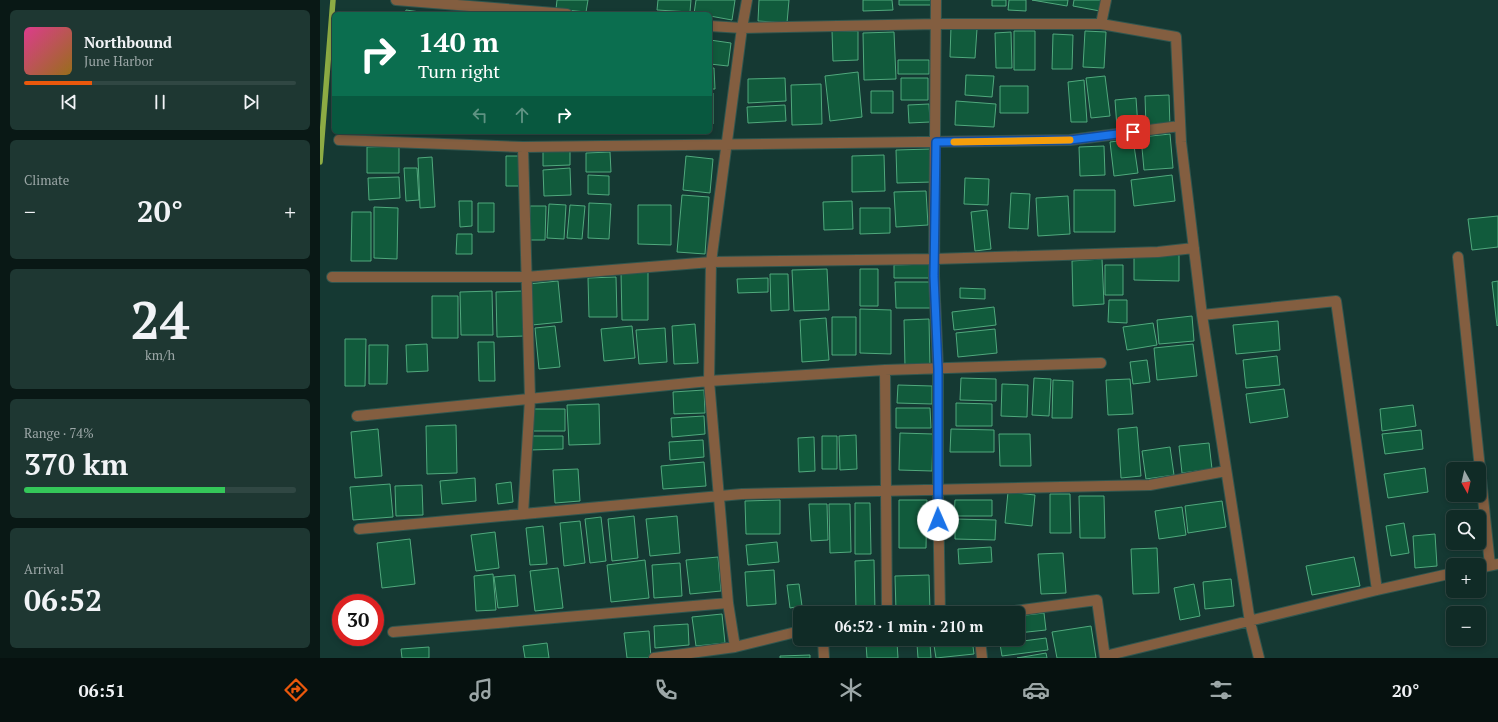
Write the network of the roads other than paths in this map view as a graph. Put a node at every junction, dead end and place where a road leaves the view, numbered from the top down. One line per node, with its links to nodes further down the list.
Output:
1 (396, 0): 5 (street)
2 (747, 0): 10 (street)
3 (936, 0): 7 (street)
4 (1106, 0): 8 (street)
5 (515, 5): 6 (street)
6 (555, 12)
7 (937, 24): 8 (street); 10 (street); 13 (street)
8 (1101, 24): 11 (street)
9 (712, 26): 10 (street)
10 (742, 28): 14 (street)
11 (1180, 126): 13 (street); 16 (street)
12 (340, 140): 15 (street)
13 (936, 142): 14 (street); 18 (street)
14 (726, 145): 15 (street); 19 (street)
15 (524, 147): 21 (street)
16 (1194, 248): 18 (street); 22 (street)
17 (1458, 257): 35 (street)
18 (934, 259): 19 (street); 24 (street)
19 (711, 262): 21 (street); 26 (street)
20 (332, 277): 21 (street)
21 (526, 277): 27 (street)
22 (1202, 315): 29 (street); 37 (street)
23 (1101, 363): 24 (street)
24 (938, 369): 25 (street); 30 (street)
25 (885, 370): 26 (street); 31 (street)
26 (709, 381): 27 (street); 32 (street)
27 (530, 399): 28 (street); 33 (street)
28 (357, 416)
29 (1226, 471): 30 (street); 42 (street)
30 (938, 490): 31 (street); 40 (street)
31 (886, 491): 32 (street); 39 (street)
32 (719, 496): 33 (street); 38 (street)
33 (523, 514): 34 (street)
34 (359, 529)
35 (1494, 565)
36 (1446, 575): 37 (street)
37 (1377, 590): 42 (street)
38 (728, 603): 43 (street); 47 (street)
39 (887, 606)
40 (940, 606)
41 (1025, 609): 48 (street)
42 (1250, 622): 48 (street); 52 (street)
43 (393, 632)
44 (793, 633): 47 (street)
45 (823, 646): 50 (street)
46 (981, 646): 51 (street)
47 (735, 647): 49 (street)
48 (1105, 657)
49 (654, 658)
50 (824, 658)
51 (982, 658)
52 (1259, 658)

